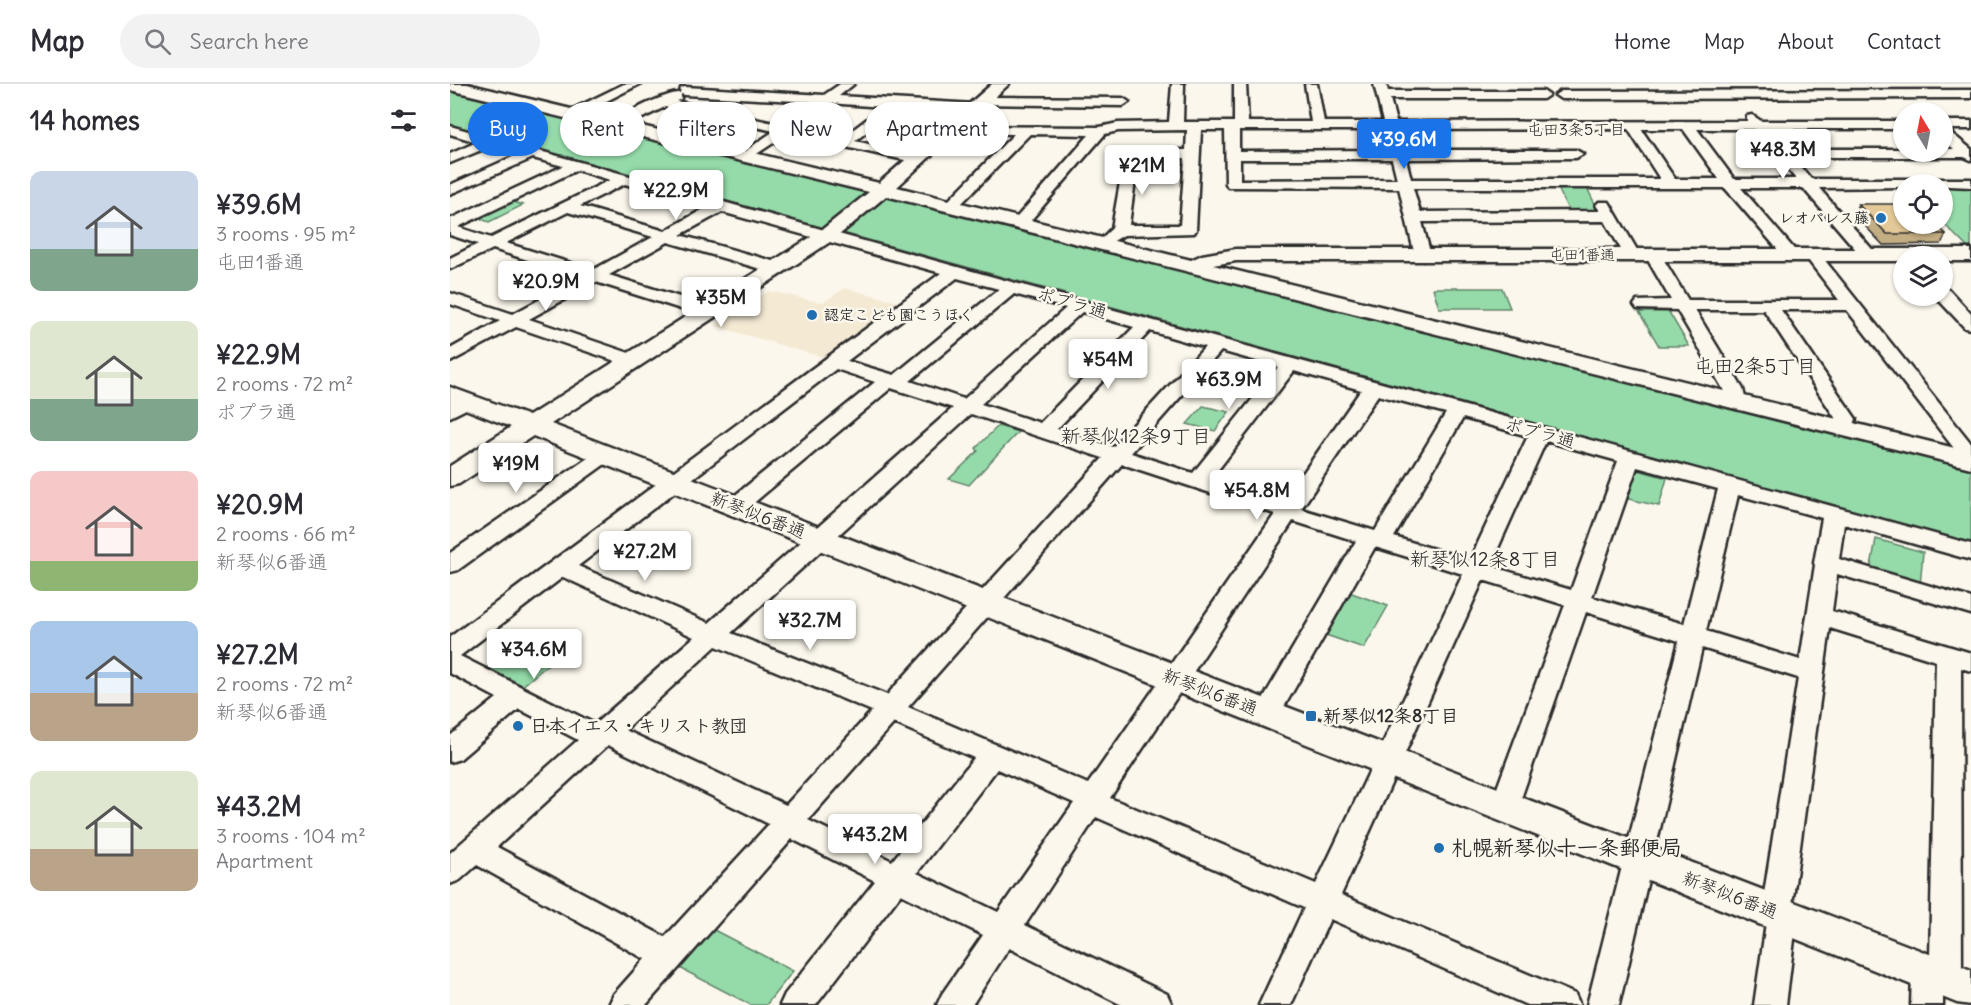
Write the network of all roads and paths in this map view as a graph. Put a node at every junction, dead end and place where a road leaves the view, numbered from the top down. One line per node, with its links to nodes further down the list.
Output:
1 (634, 84): 18 (street)
2 (701, 84): 13 (street)
3 (848, 84): 17 (street)
4 (1002, 84): 22 (street)
5 (1178, 84): 31 (street)
6 (1240, 84): 33 (street)
7 (1311, 84): 34 (street)
8 (1893, 84): 14 (street)
9 (450, 85): 25 (street)
10 (1558, 89): 11 (street); 36 (street)
11 (1726, 89): 14 (street); 27 (street)
12 (1382, 90): 16 (street); 35 (street)
13 (685, 91): 17 (street); 19 (street)
14 (1904, 94): 15 (street); 23 (street)
15 (1971, 94)
16 (1547, 99): 36 (street)
17 (825, 100): 20 (street); 21 (street)
18 (596, 102)
19 (663, 102)
20 (822, 102)
21 (865, 102)
22 (982, 102)
23 (1914, 102)
24 (1009, 103): 38 (street)
25 (560, 110)
26 (1687, 125): 27 (street); 37 (street); 67 (street)
27 (1757, 125): 28 (street); 49 (street)
28 (1893, 125)
29 (1953, 125): 30 (street)
30 (1971, 125)
31 (1176, 126): 32 (street); 38 (street)
32 (1194, 126): 33 (street); 50 (street)
33 (1237, 126): 34 (street); 53 (street)
34 (1318, 126): 35 (street)
35 (1392, 126): 36 (street); 51 (street)
36 (1566, 126): 37 (street); 52 (street)
37 (1632, 126): 66 (street)
38 (1118, 127): 43 (street)
39 (451, 130): 44 (street, ポプラ通)
40 (1009, 130): 41 (street)
41 (1026, 130): 43 (street); 73 (street)
42 (645, 131): 58 (street)
43 (1100, 131): 76 (street)
44 (468, 135)
45 (769, 140): 58 (street)
46 (1953, 141): 54 (street)
47 (853, 144): 60 (street)
48 (468, 151): 59 (street)
49 (1781, 153): 54 (street); 68 (street)
50 (1193, 154): 79 (street); 79 (street)
51 (1399, 154): 52 (street); 53 (street); 64 (street)
52 (1576, 154): 65 (street)
53 (1233, 155): 64 (street)
54 (1969, 155)
55 (526, 156): 69 (street)
56 (544, 156): 61 (street, ポプラ通)
57 (922, 156): 60 (street)
58 (746, 157): 70 (street)
59 (450, 159)
60 (918, 159): 70 (street)
61 (577, 165): 62 (street, ポプラ通); 77 (street)
62 (624, 179): 71 (street, ポプラ通); 72 (street)
63 (1971, 183): 68 (street)
64 (1406, 184): 65 (street); 75 (street)
65 (1592, 184): 66 (street); 74 (street)
66 (1671, 184): 67 (street)
67 (1730, 184): 68 (street); 90 (street)
68 (1807, 184): 86 (street)
69 (450, 190)
70 (883, 190): 73 (street); 81 (street)
71 (721, 206): 80 (street); 81 (street, ポプラ通)
72 (566, 207): 80 (street); 82 (street)
73 (950, 207): 76 (street)
74 (1611, 216): 75 (street); 84 (street)
75 (1414, 217): 89 (street)
76 (1019, 224): 83 (street)
77 (450, 225)
78 (450, 230): 82 (street)
79 (1120, 230): 83 (street)
80 (667, 236): 95 (street); 97 (street)
81 (826, 236): 95 (street); 96 (street, ポプラ通)
82 (492, 244): 93 (street); 97 (street)
83 (1102, 244): 94 (street)
84 (1632, 255): 85 (street, 屯田1番通); 89 (street, 屯田1番通)
85 (1653, 255): 90 (street, 屯田1番通); 105 (street)
86 (1869, 255): 91 (street, 屯田1番通); 92 (street, 屯田1番通)
87 (1953, 255): 88 (street, 屯田1番通)
88 (1971, 255)
89 (1423, 256): 94 (street, 屯田1番通)
90 (1792, 256): 91 (street, 屯田1番通)
91 (1813, 256): 107 (street)
92 (1893, 256)
93 (450, 264)
94 (1196, 267): 120 (street)
95 (777, 268): 108 (street)
96 (955, 271): 98 (street, ポプラ通); 115 (street)
97 (595, 275): 108 (street); 109 (street)
98 (1012, 286): 103 (street, ポプラ通); 117 (street)
99 (450, 298): 109 (street)
100 (1953, 299): 102 (street)
101 (1953, 304): 111 (street)
102 (1971, 304)
103 (1080, 305): 110 (street, ポプラ通); 121 (street)
104 (1643, 305): 105 (street)
105 (1685, 305): 106 (street); 120 (street)
106 (1768, 305): 107 (street); 124 (street)
107 (1852, 305): 130 (street)
108 (709, 312): 114 (street)
109 (514, 320): 113 (street); 114 (street)
110 (1147, 324): 112 (street, ポプラ通); 125 (street)
111 (1971, 324)
112 (1217, 344): 116 (street, ポプラ通); 128 (street)
113 (450, 356)
114 (631, 360): 123 (street)
115 (832, 362): 117 (street); 133 (street)
116 (1290, 364): 118 (street, ポプラ通); 132 (street)
117 (893, 381): 121 (street); 135 (street)
118 (1372, 387): 122 (street, ポプラ通); 136 (street)
119 (456, 402): 123 (street, 新琴似6番通)
120 (1736, 402): 124 (street)
121 (968, 406): 125 (street); 139 (street)
122 (1457, 411): 126 (street, ポプラ通); 138 (street)
123 (531, 426): 127 (street, 新琴似6番通); 131 (street)
124 (1844, 429): 130 (street)
125 (1044, 430): 128 (street)
126 (1540, 433): 129 (street, ポプラ通); 144 (street)
127 (605, 455): 133 (street, 新琴似6番通); 142 (street)
128 (1118, 455): 132 (street); 146 (street)
129 (1630, 458): 134 (street, ポプラ通); 145 (street)
130 (1969, 459)
131 (450, 478)
132 (1198, 480): 136 (street)
133 (673, 482): 135 (street, 新琴似6番通); 143 (street)
134 (1730, 484): 137 (street, ポプラ通); 150 (street)
135 (736, 506): 139 (street, 新琴似6番通)
136 (1287, 511): 138 (street); 155 (street)
137 (1834, 514): 140 (street, ポプラ通); 141 (street)
138 (1374, 539): 144 (street); 158 (street)
139 (820, 540): 146 (street, 新琴似6番通); 149 (street)
140 (1971, 552)
141 (1825, 563): 147 (street); 148 (street)
142 (450, 564)
143 (560, 567): 149 (street); 151 (street)
144 (1476, 571): 145 (street); 162 (street)
145 (1578, 600): 150 (street); 164 (street)
146 (985, 604): 155 (street, 新琴似6番通); 157 (street)
147 (1971, 606)
148 (1818, 616): 152 (street); 154 (street)
149 (713, 635): 157 (street); 159 (street)
150 (1693, 636): 154 (street); 167 (street)
151 (450, 650)
152 (1960, 659): 174 (street)
153 (450, 663): 156 (street)
154 (1810, 672): 171 (street)
155 (1174, 678): 158 (street, 新琴似6番通); 163 (street)
156 (517, 696): 159 (street); 160 (street)
157 (891, 709): 161 (street); 165 (street)
158 (1267, 714): 162 (street, 新琴似6番通)
159 (602, 735): 165 (street); 166 (street)
160 (450, 751)
161 (992, 755): 163 (street); 169 (street)
162 (1387, 761): 164 (street, 新琴似6番通); 170 (street)
163 (1091, 800): 170 (street); 172 (street)
164 (1504, 807): 167 (street, 新琴似6番通)
165 (790, 823): 169 (street); 173 (street)
166 (476, 849): 168 (street); 173 (street)
167 (1639, 860): 171 (street, 新琴似6番通); 181 (street)
168 (450, 872)
169 (896, 876): 172 (street); 176 (street)
170 (1324, 903): 179 (street); 180 (street)
171 (1779, 914): 174 (street, 新琴似6番通); 182 (street)
172 (1003, 929): 177 (street); 178 (street)
173 (669, 956): 175 (street)
174 (1948, 980): 183 (street)
175 (625, 1005)
176 (796, 1005)
177 (952, 1005)
178 (1156, 1005)
179 (1275, 1005)
180 (1564, 1005)
181 (1603, 1005)
182 (1770, 1005)
183 (1927, 1005)

